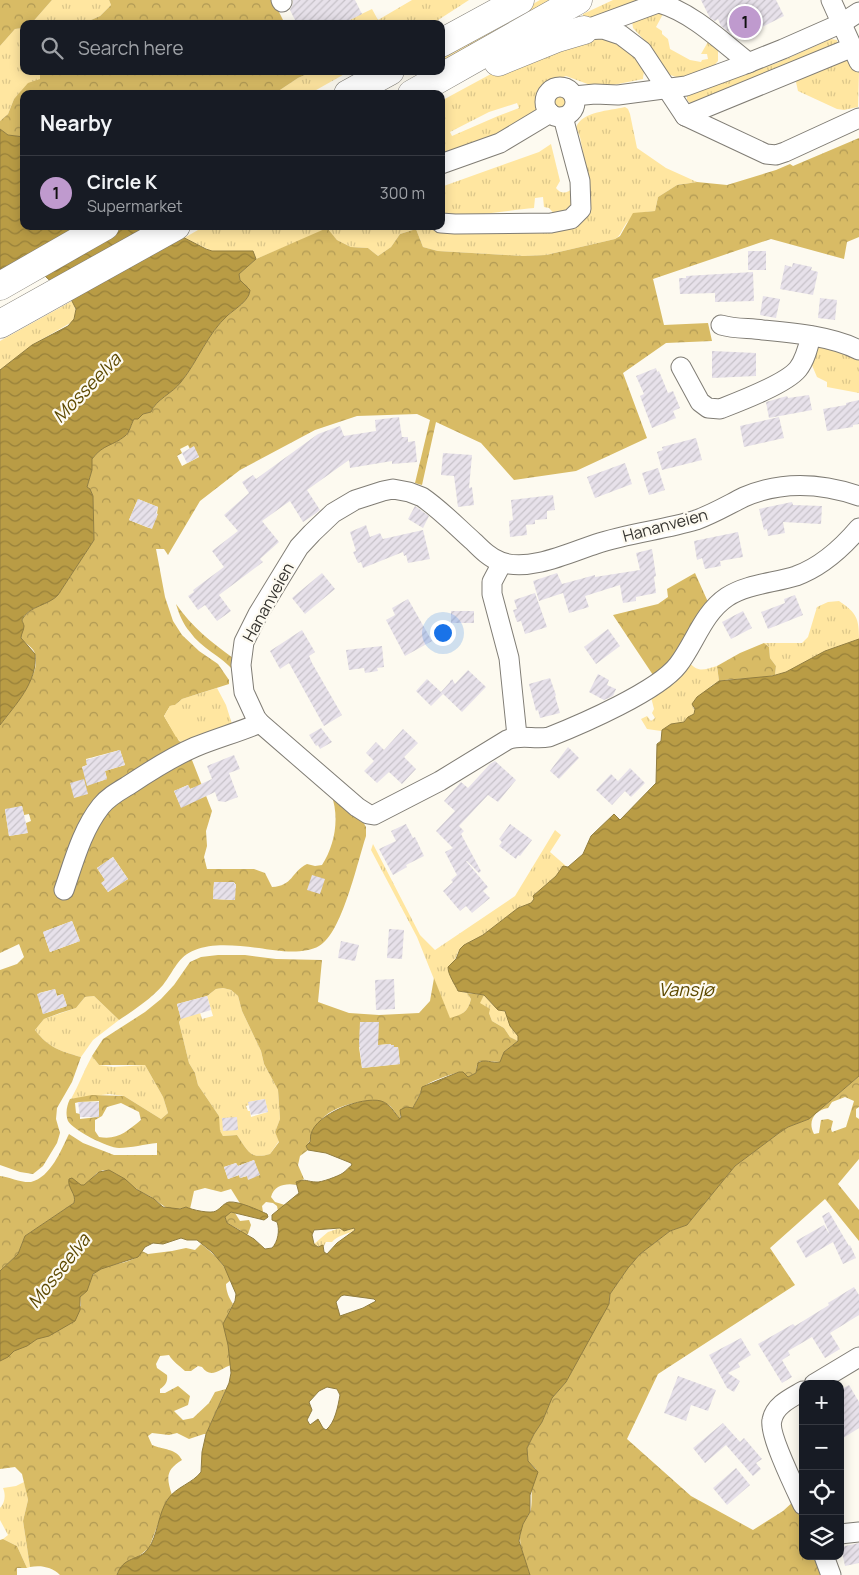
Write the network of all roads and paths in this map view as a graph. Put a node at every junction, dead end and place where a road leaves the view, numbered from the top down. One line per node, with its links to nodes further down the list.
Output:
1 (482, 0): 8 (highway)
2 (520, 0): 11 (highway)
3 (578, 0): 15 (highway)
4 (831, 0): 9 (street)
5 (854, 0): 7 (street)
6 (662, 1): 10 (street); 13 (street)
7 (859, 12): 9 (street)
8 (445, 23)
9 (842, 23): 12 (street); 13 (street)
10 (584, 30): 15 (highway); 16 (street)
11 (445, 41)
12 (856, 54): 21 (street)
13 (749, 63): 16 (street)
14 (381, 75): 17 (highway)
15 (442, 77): 18 (highway)
16 (667, 87): 19 (street); 21 (street)
17 (355, 90)
18 (419, 90)
19 (574, 96): 20 (street); 20 (street)
20 (556, 115): 23 (street); 24 (street)
21 (685, 116): 22 (street)
22 (859, 118)
23 (445, 163)
24 (445, 223)
25 (98, 230): 27 (highway)
26 (169, 230): 28 (highway)
27 (0, 286)
28 (0, 324)
29 (720, 325): 30 (street)
30 (811, 336): 31 (street); 32 (street)
31 (856, 346)
32 (681, 367)
33 (859, 496): 35 (street, Hananveien)
34 (859, 528): 37 (street)
35 (502, 563): 36 (street, Hananveien); 37 (street)
36 (260, 724): 37 (street, Hananveien); 38 (street)
37 (517, 736)
38 (64, 890)
39 (859, 1357): 40 (street)
40 (821, 1380)
41 (799, 1393): 42 (street)
42 (799, 1496)
43 (859, 1532): 44 (street)
44 (844, 1534)
45 (825, 1560): 46 (street)
46 (831, 1575)

